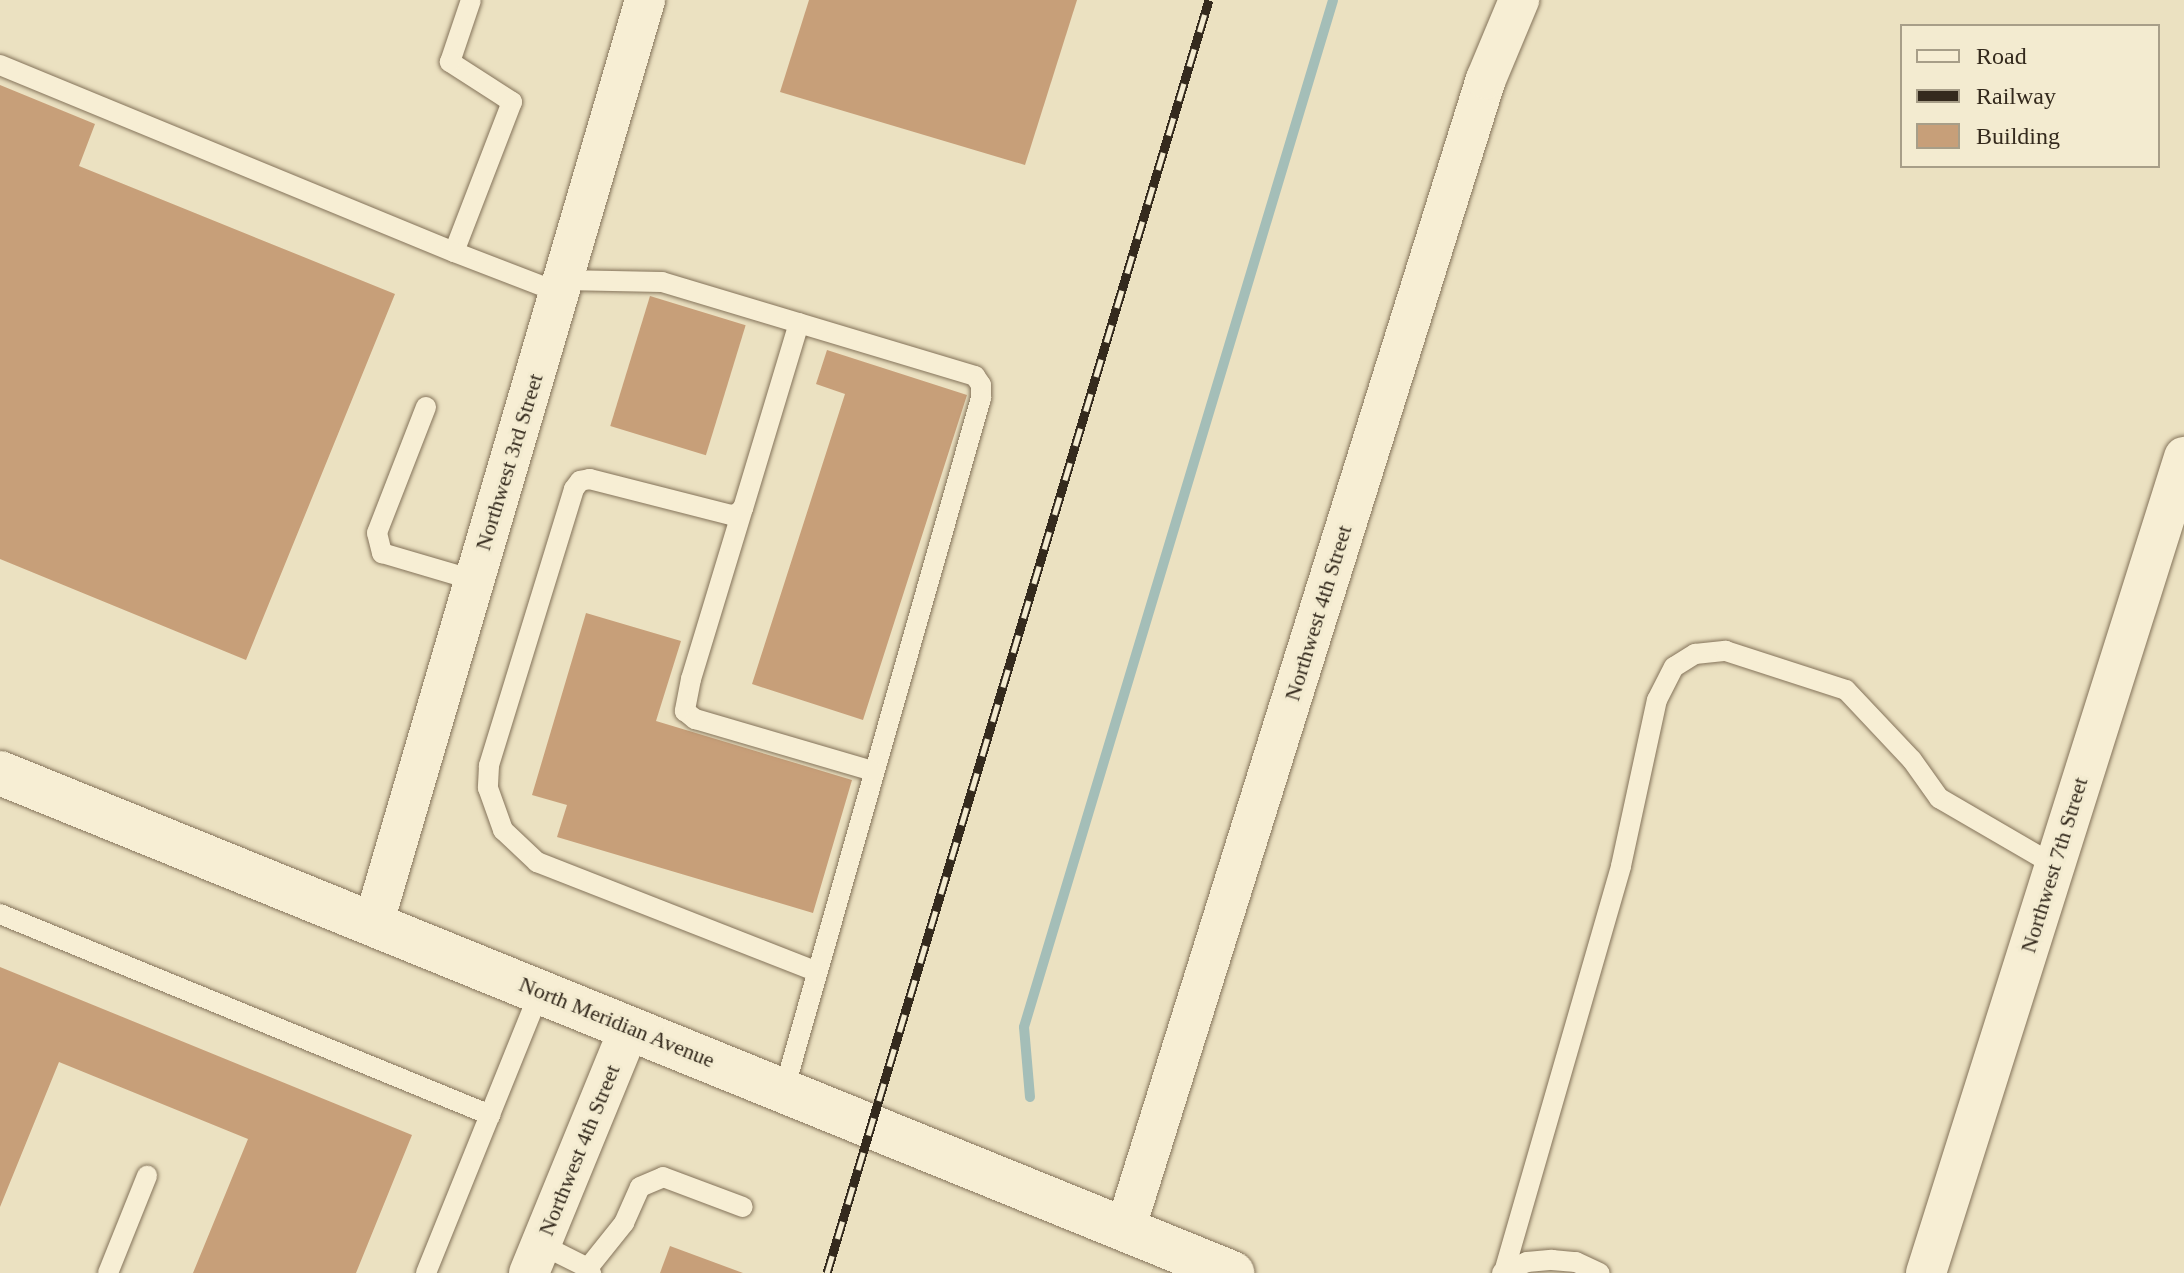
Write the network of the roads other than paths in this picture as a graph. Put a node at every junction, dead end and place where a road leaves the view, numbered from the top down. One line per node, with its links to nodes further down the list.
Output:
1 (471, 0): 5 (lane)
2 (645, 0): 6 (street, Northwest 3rd Street)
3 (1519, 0): 24 (street, Northwest 4th Street)
4 (0, 65): 5 (lane)
5 (454, 252): 6 (lane)
6 (561, 286): 7 (lane); 11 (street, Northwest 3rd Street)
7 (799, 323): 10 (lane); 12 (lane)
8 (426, 407): 11 (lane)
9 (2184, 457): 14 (street, Northwest 7th Street)
10 (743, 508): 12 (lane); 17 (lane)
11 (474, 580): 16 (street, Northwest 3rd Street)
12 (873, 771): 17 (lane)
13 (0, 773): 16 (main road, North Meridian Avenue)
14 (2054, 865): 27 (lane); 32 (street, Northwest 7th Street)
15 (0, 914): 21 (lane)
16 (373, 925): 18 (main road, North Meridian Avenue)
17 (817, 972): 20 (lane)
18 (540, 991): 19 (main road, North Meridian Avenue); 21 (lane)
19 (630, 1027): 20 (main road, North Meridian Avenue); 25 (street, Northwest 4th Street)
20 (784, 1090): 24 (main road, North Meridian Avenue)
21 (490, 1115): 29 (lane)
22 (147, 1176): 28 (lane)
23 (743, 1207): 26 (lane)
24 (1125, 1230): 30 (main road, North Meridian Avenue)
25 (535, 1259): 26 (lane)
26 (590, 1270)
27 (1503, 1272): 31 (lane)
28 (108, 1273)
29 (426, 1273)
30 (1232, 1273)
31 (1600, 1273)
32 (1926, 1273)

